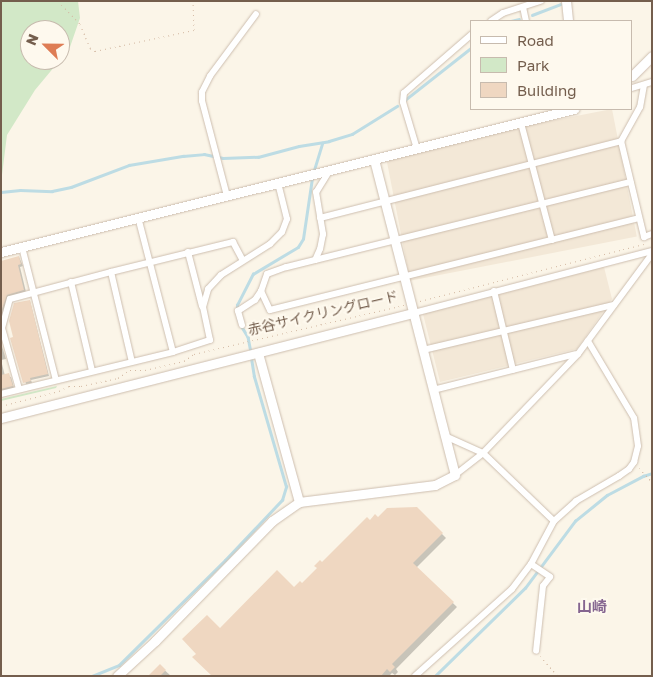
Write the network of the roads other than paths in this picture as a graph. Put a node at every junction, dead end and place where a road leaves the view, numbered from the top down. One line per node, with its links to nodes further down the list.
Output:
1 (541, 1): 3 (street)
2 (566, 1): 7 (street)
3 (523, 7): 5 (street); 6 (street)
4 (256, 14): 23 (street)
5 (492, 20)
6 (526, 20)
7 (568, 20)
8 (470, 36): 17 (street)
9 (652, 56): 10 (street)
10 (633, 75)
11 (652, 82): 12 (street)
12 (644, 85): 13 (street); 16 (street)
13 (633, 88)
14 (570, 110): 15 (street)
15 (521, 123): 17 (street); 19 (street)
16 (621, 141): 19 (street); 21 (street)
17 (417, 149): 18 (street)
18 (374, 159): 20 (street); 24 (street)
19 (532, 163): 24 (street); 25 (street)
20 (330, 170): 22 (street); 27 (street)
21 (630, 182): 25 (street); 28 (street)
22 (278, 183): 23 (street); 36 (street)
23 (227, 196): 26 (street)
24 (385, 202): 27 (street); 31 (street)
25 (543, 204): 30 (street); 31 (street)
26 (138, 217): 32 (street); 38 (street)
27 (320, 218): 37 (street)
28 (639, 218): 29 (street); 30 (street)
29 (652, 234)
30 (552, 240): 40 (street)
31 (395, 241): 37 (street); 40 (street)
32 (22, 247): 33 (street); 44 (street)
33 (1, 252)
34 (188, 252): 36 (street); 38 (street); 46 (street)
35 (652, 253): 43 (street); 45 (street)
36 (242, 259): 46 (street)
37 (315, 260): 42 (street)
38 (150, 262): 39 (street); 52 (street)
39 (111, 272): 41 (street); 55 (street)
40 (405, 278): 42 (street); 47 (street)
41 (71, 282): 44 (street); 57 (street)
42 (262, 291): 48 (street)
43 (494, 291): 47 (street); 49 (street)
44 (35, 292): 58 (street); 59 (street)
45 (614, 305): 49 (street); 50 (street)
46 (203, 307): 52 (street)
47 (414, 313): 51 (street); 53 (street)
48 (242, 325)
49 (504, 331): 51 (street); 56 (street)
50 (588, 340): 54 (street); 67 (street)
51 (423, 350): 60 (street)
52 (173, 352): 55 (street)
53 (258, 353): 62 (street); 66 (street)
54 (578, 354): 56 (street); 64 (street)
55 (132, 362): 57 (street)
56 (513, 370): 60 (street)
57 (92, 372): 58 (street)
58 (56, 380): 59 (street)
59 (19, 389): 61 (street)
60 (433, 390): 63 (street)
61 (1, 394)
62 (1, 418)
63 (445, 436): 64 (street); 65 (street)
64 (483, 454): 65 (street); 67 (street)
65 (455, 475): 66 (street)
66 (299, 502): 70 (street)
67 (554, 521): 68 (street)
68 (531, 564): 69 (street); 71 (street)
69 (536, 651)
70 (117, 676)
71 (415, 676)

